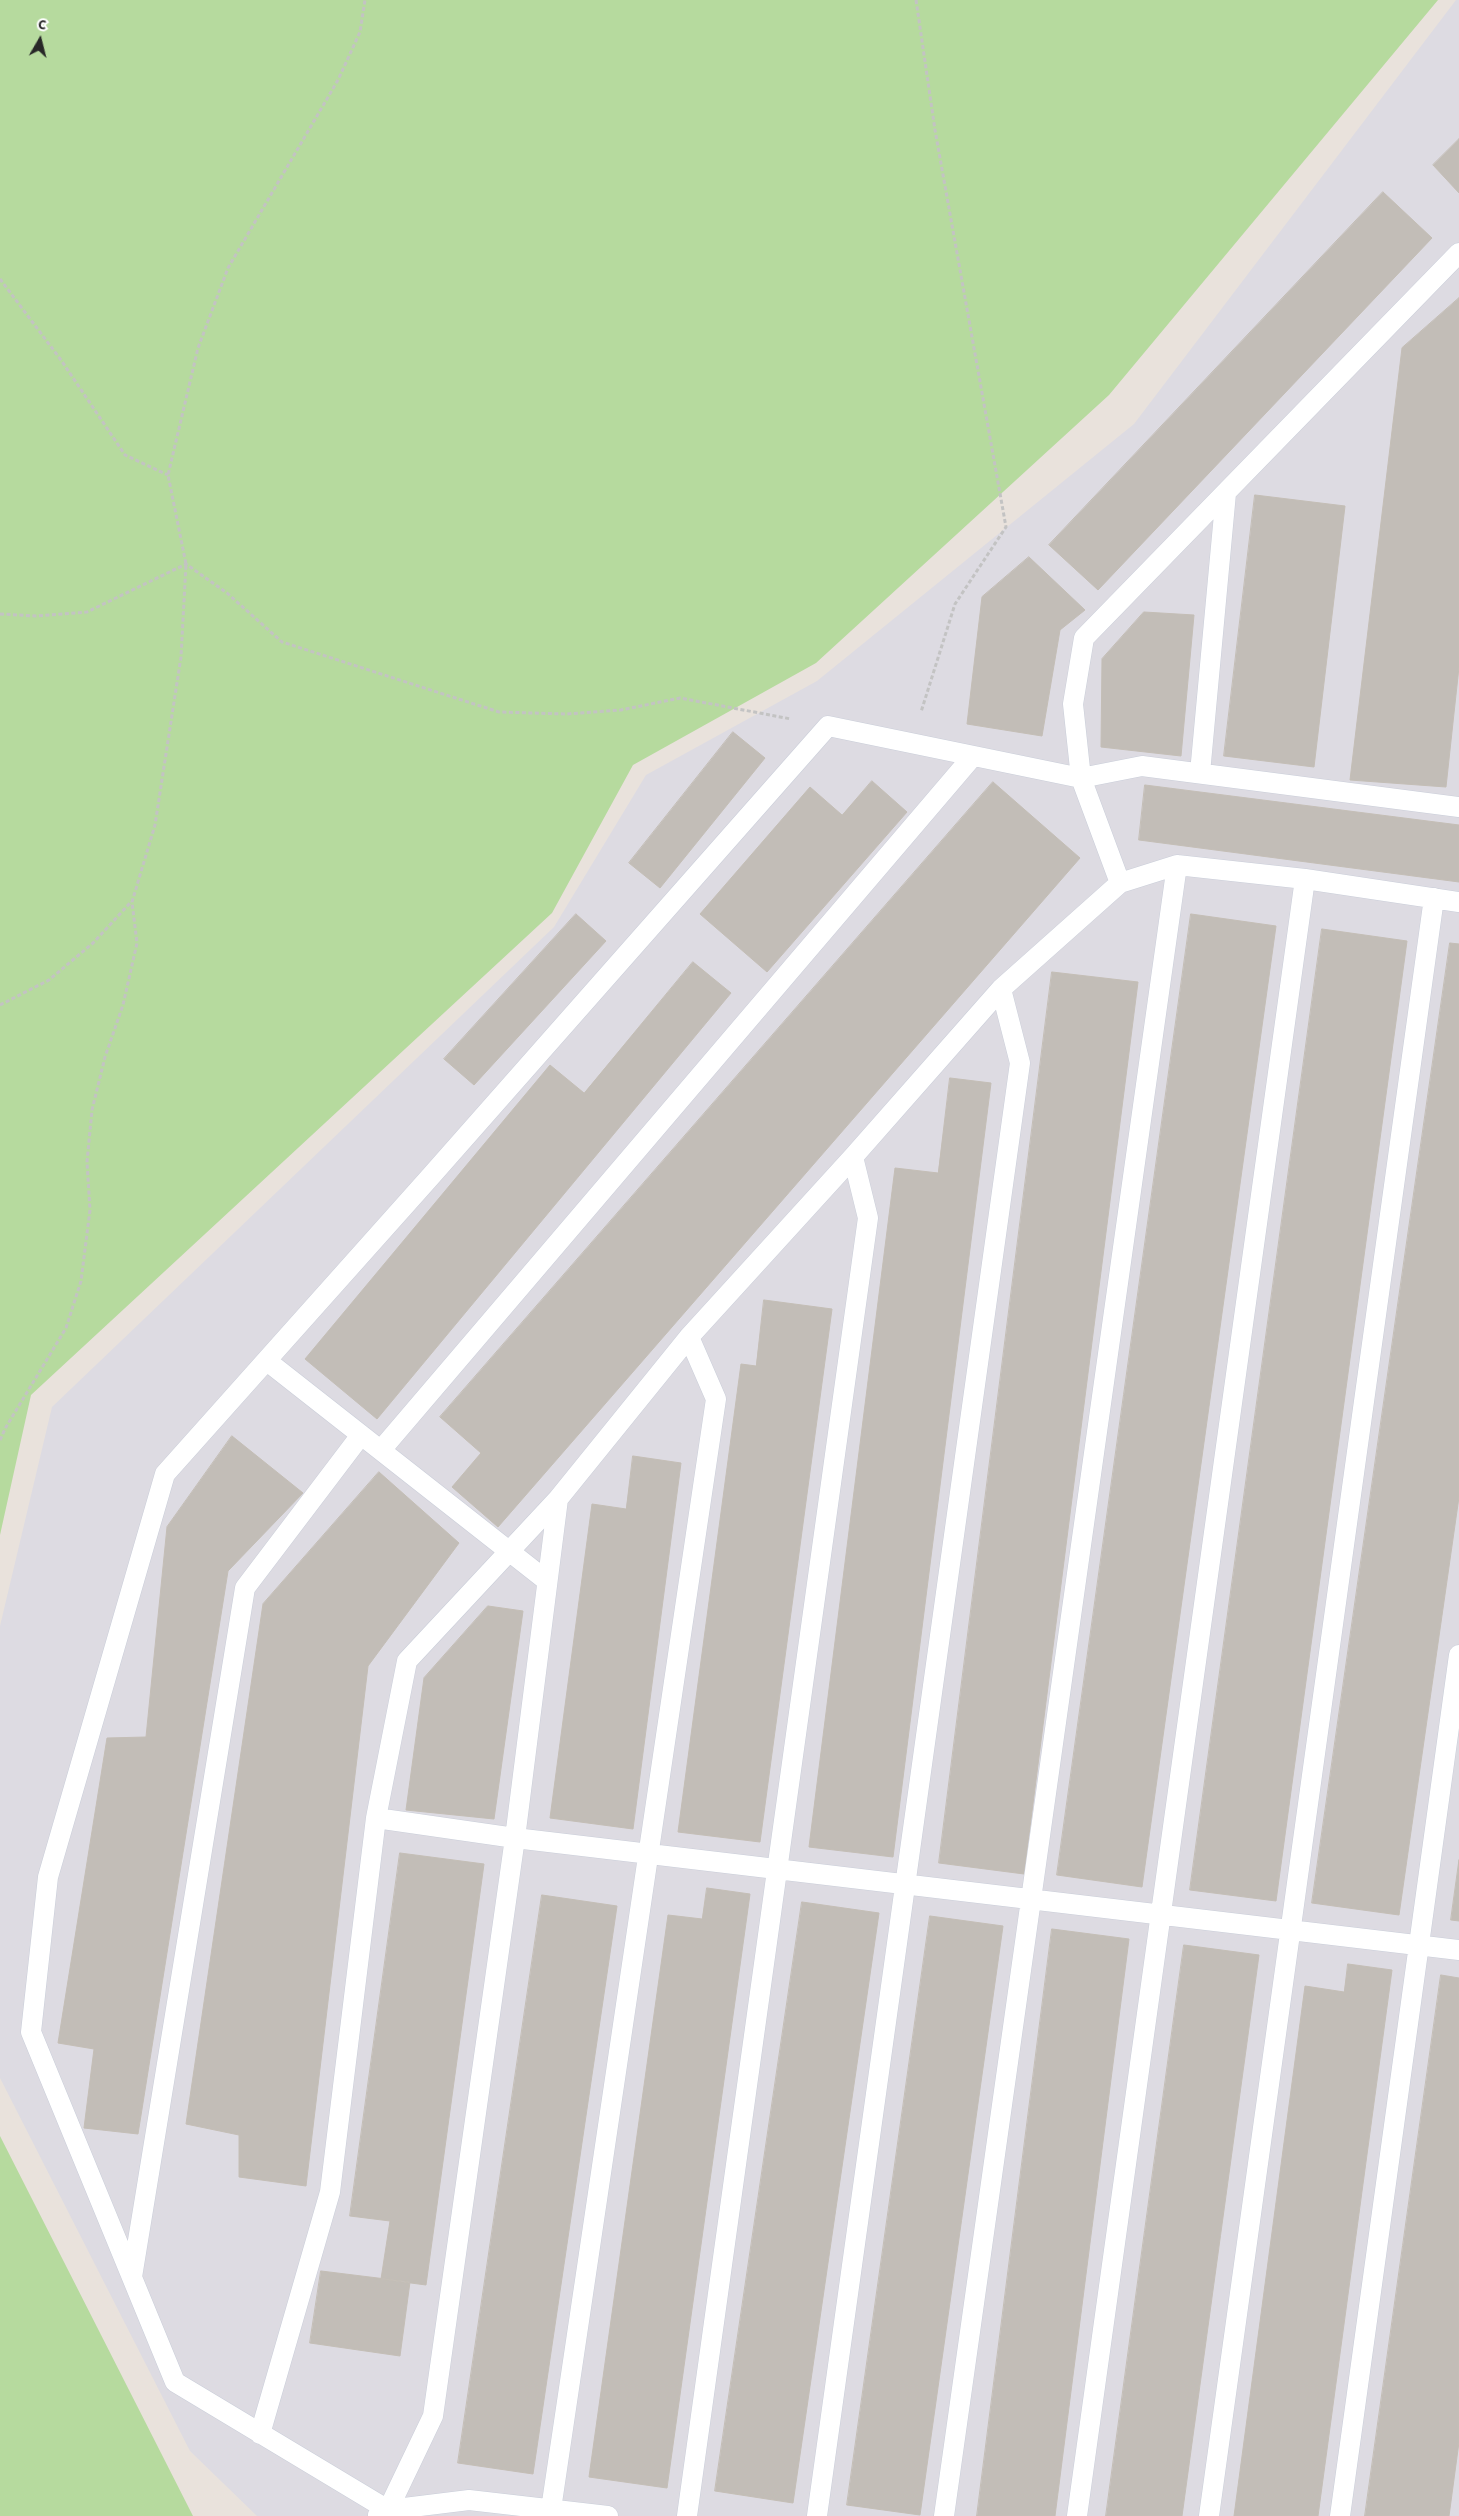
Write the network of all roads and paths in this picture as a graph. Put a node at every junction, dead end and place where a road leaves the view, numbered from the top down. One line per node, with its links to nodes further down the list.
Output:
1 (365, 0): 5 (path)
2 (916, 0): 10 (path)
3 (1459, 253): 6 (lane)
4 (0, 279): 5 (path)
5 (168, 475): 7 (path)
6 (1226, 493): 12 (lane); 13 (lane)
7 (186, 564): 8 (path); 9 (path); 19 (path)
8 (0, 614)
9 (828, 726): 10 (lane); 25 (lane)
10 (911, 744): 11 (lane)
11 (973, 756): 13 (lane); 28 (lane)
12 (1200, 773): 13 (lane); 14 (lane)
13 (1081, 778): 17 (lane)
14 (1459, 807)
15 (1177, 865): 16 (lane); 17 (lane); 38 (lane)
16 (1305, 879): 18 (lane); 39 (lane)
17 (1120, 883): 21 (lane)
18 (1434, 898): 20 (lane); 40 (lane)
19 (132, 902): 22 (path); 27 (path)
20 (1459, 902)
21 (1000, 989): 23 (lane); 37 (lane)
22 (0, 1005)
23 (853, 1157): 24 (lane); 36 (lane)
24 (689, 1337): 29 (lane); 35 (lane)
25 (266, 1361): 26 (lane); 43 (lane)
26 (361, 1435): 28 (lane); 43 (lane)
27 (0, 1440)
28 (381, 1450): 30 (lane)
29 (558, 1498): 30 (lane); 31 (lane)
30 (510, 1550): 31 (lane); 33 (lane)
31 (547, 1581): 34 (lane)
32 (1459, 1655): 41 (lane)
33 (376, 1818): 34 (lane); 44 (lane)
34 (515, 1838): 35 (lane); 46 (lane)
35 (649, 1854): 36 (lane); 45 (lane)
36 (777, 1870): 37 (lane); 48 (lane)
37 (905, 1884): 38 (lane); 49 (lane)
38 (1031, 1899): 39 (lane); 50 (lane)
39 (1160, 1915): 40 (lane); 51 (lane)
40 (1290, 1929): 41 (lane); 52 (lane)
41 (1419, 1945): 42 (lane); 53 (lane)
42 (1459, 1950)
43 (132, 2278): 44 (lane)
44 (260, 2434): 46 (lane)
45 (550, 2513): 46 (lane); 47 (lane)
46 (385, 2514)
47 (608, 2516)
48 (687, 2516)
49 (817, 2516)
50 (944, 2516)
51 (1077, 2516)
52 (1209, 2516)
53 (1340, 2516)

